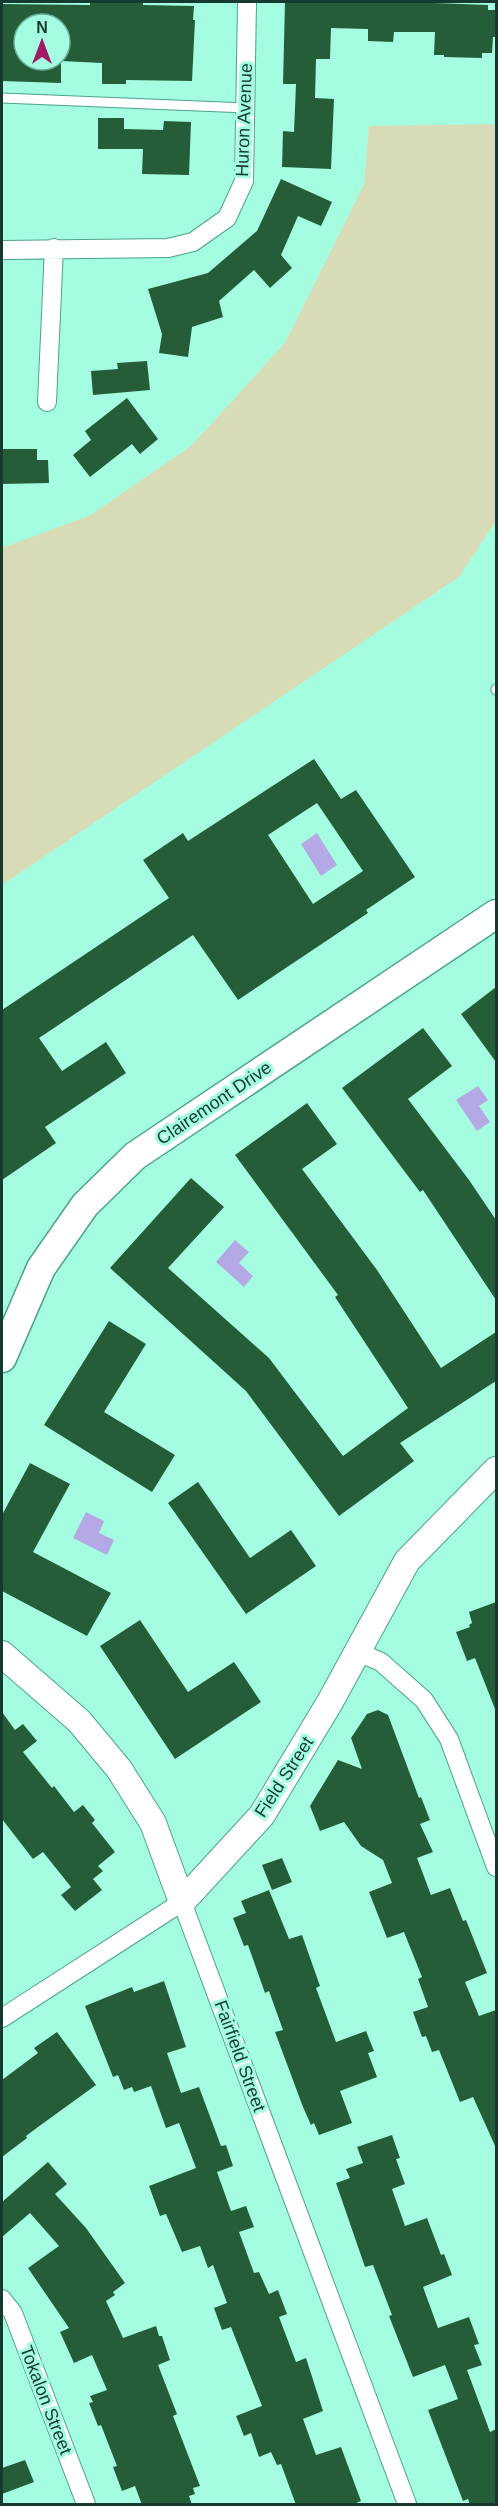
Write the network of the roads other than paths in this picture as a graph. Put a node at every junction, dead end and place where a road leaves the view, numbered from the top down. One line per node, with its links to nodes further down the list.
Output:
1 (247, 2): 3 (street, Huron Avenue)
2 (2, 98): 3 (lane)
3 (247, 108): 4 (street, Huron Avenue)
4 (54, 248): 5 (street, Huron Avenue); 6 (street)
5 (2, 250)
6 (47, 402)
7 (496, 914): 8 (main road, Clairemont Drive)
8 (2, 1358)
9 (496, 1470): 10 (street, Field Street)
10 (358, 1652): 12 (street); 13 (street, Field Street)
11 (2, 1654): 13 (street, Fairfield Street)
12 (496, 1868)
13 (182, 1902): 14 (street, Field Street); 17 (street, Fairfield Street)
14 (2, 2018)
15 (2, 2299): 16 (street, Tokalon Street)
16 (86, 2505)
17 (407, 2505)

